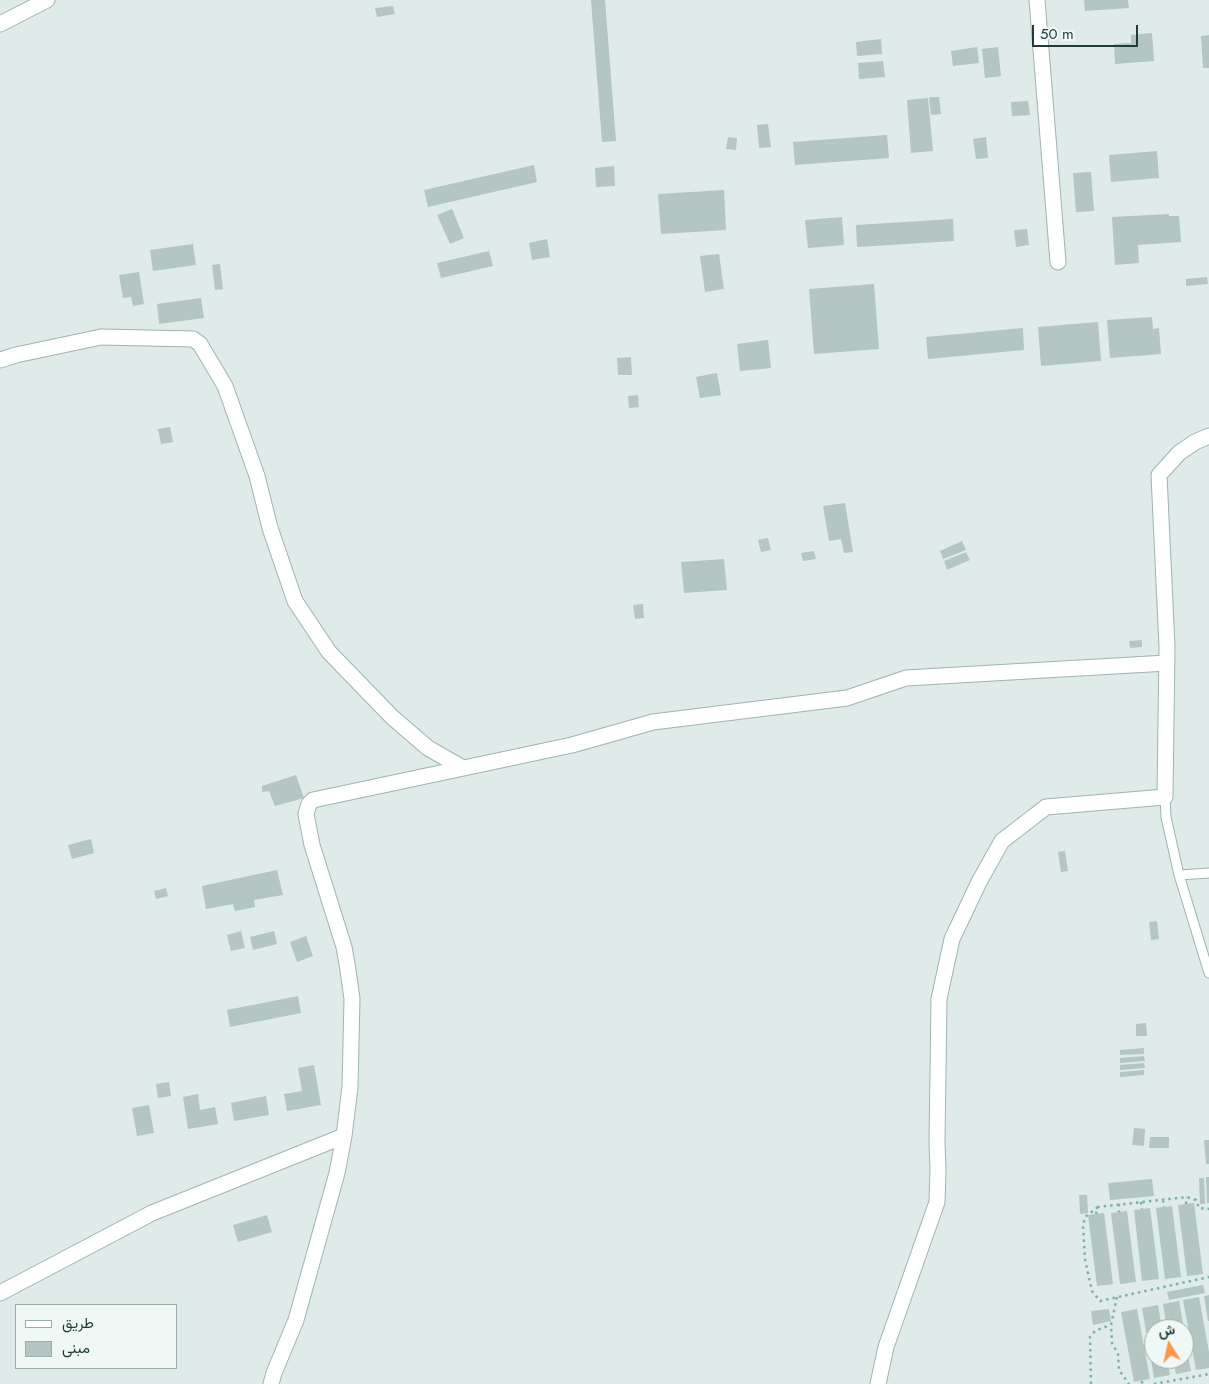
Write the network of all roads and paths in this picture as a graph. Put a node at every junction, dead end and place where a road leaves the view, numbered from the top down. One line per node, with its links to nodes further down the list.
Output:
1 (47, 0): 3 (street)
2 (1036, 0): 4 (street)
3 (0, 24)
4 (1058, 262)
5 (0, 360): 8 (street)
6 (1209, 436): 7 (street)
7 (1167, 663): 8 (street); 9 (street)
8 (463, 768): 13 (street)
9 (1165, 797): 11 (lane); 36 (street)
10 (1209, 873): 11 (lane)
11 (1179, 875): 12 (lane)
12 (1209, 973)
13 (344, 1136): 26 (street); 35 (street)
14 (1187, 1197): 15 (path); 18 (path); 22 (path)
15 (1163, 1200): 16 (path); 20 (path)
16 (1141, 1202): 17 (path); 21 (path)
17 (1119, 1204): 19 (path); 23 (path)
18 (1186, 1204)
19 (1098, 1207): 24 (path); 27 (path)
20 (1164, 1207)
21 (1142, 1209)
22 (1209, 1209)
23 (1119, 1212)
24 (1096, 1214)
25 (1209, 1277): 27 (path)
26 (0, 1293)
27 (1117, 1297): 28 (path)
28 (1111, 1325): 37 (path); 38 (path)
29 (1204, 1369): 31 (path)
30 (1184, 1373): 33 (path)
31 (1207, 1374): 33 (path)
32 (1162, 1377): 34 (path)
33 (1185, 1378): 34 (path)
34 (1164, 1382): 39 (path)
35 (271, 1384)
36 (878, 1384)
37 (1091, 1384)
38 (1129, 1384)
39 (1154, 1384)

